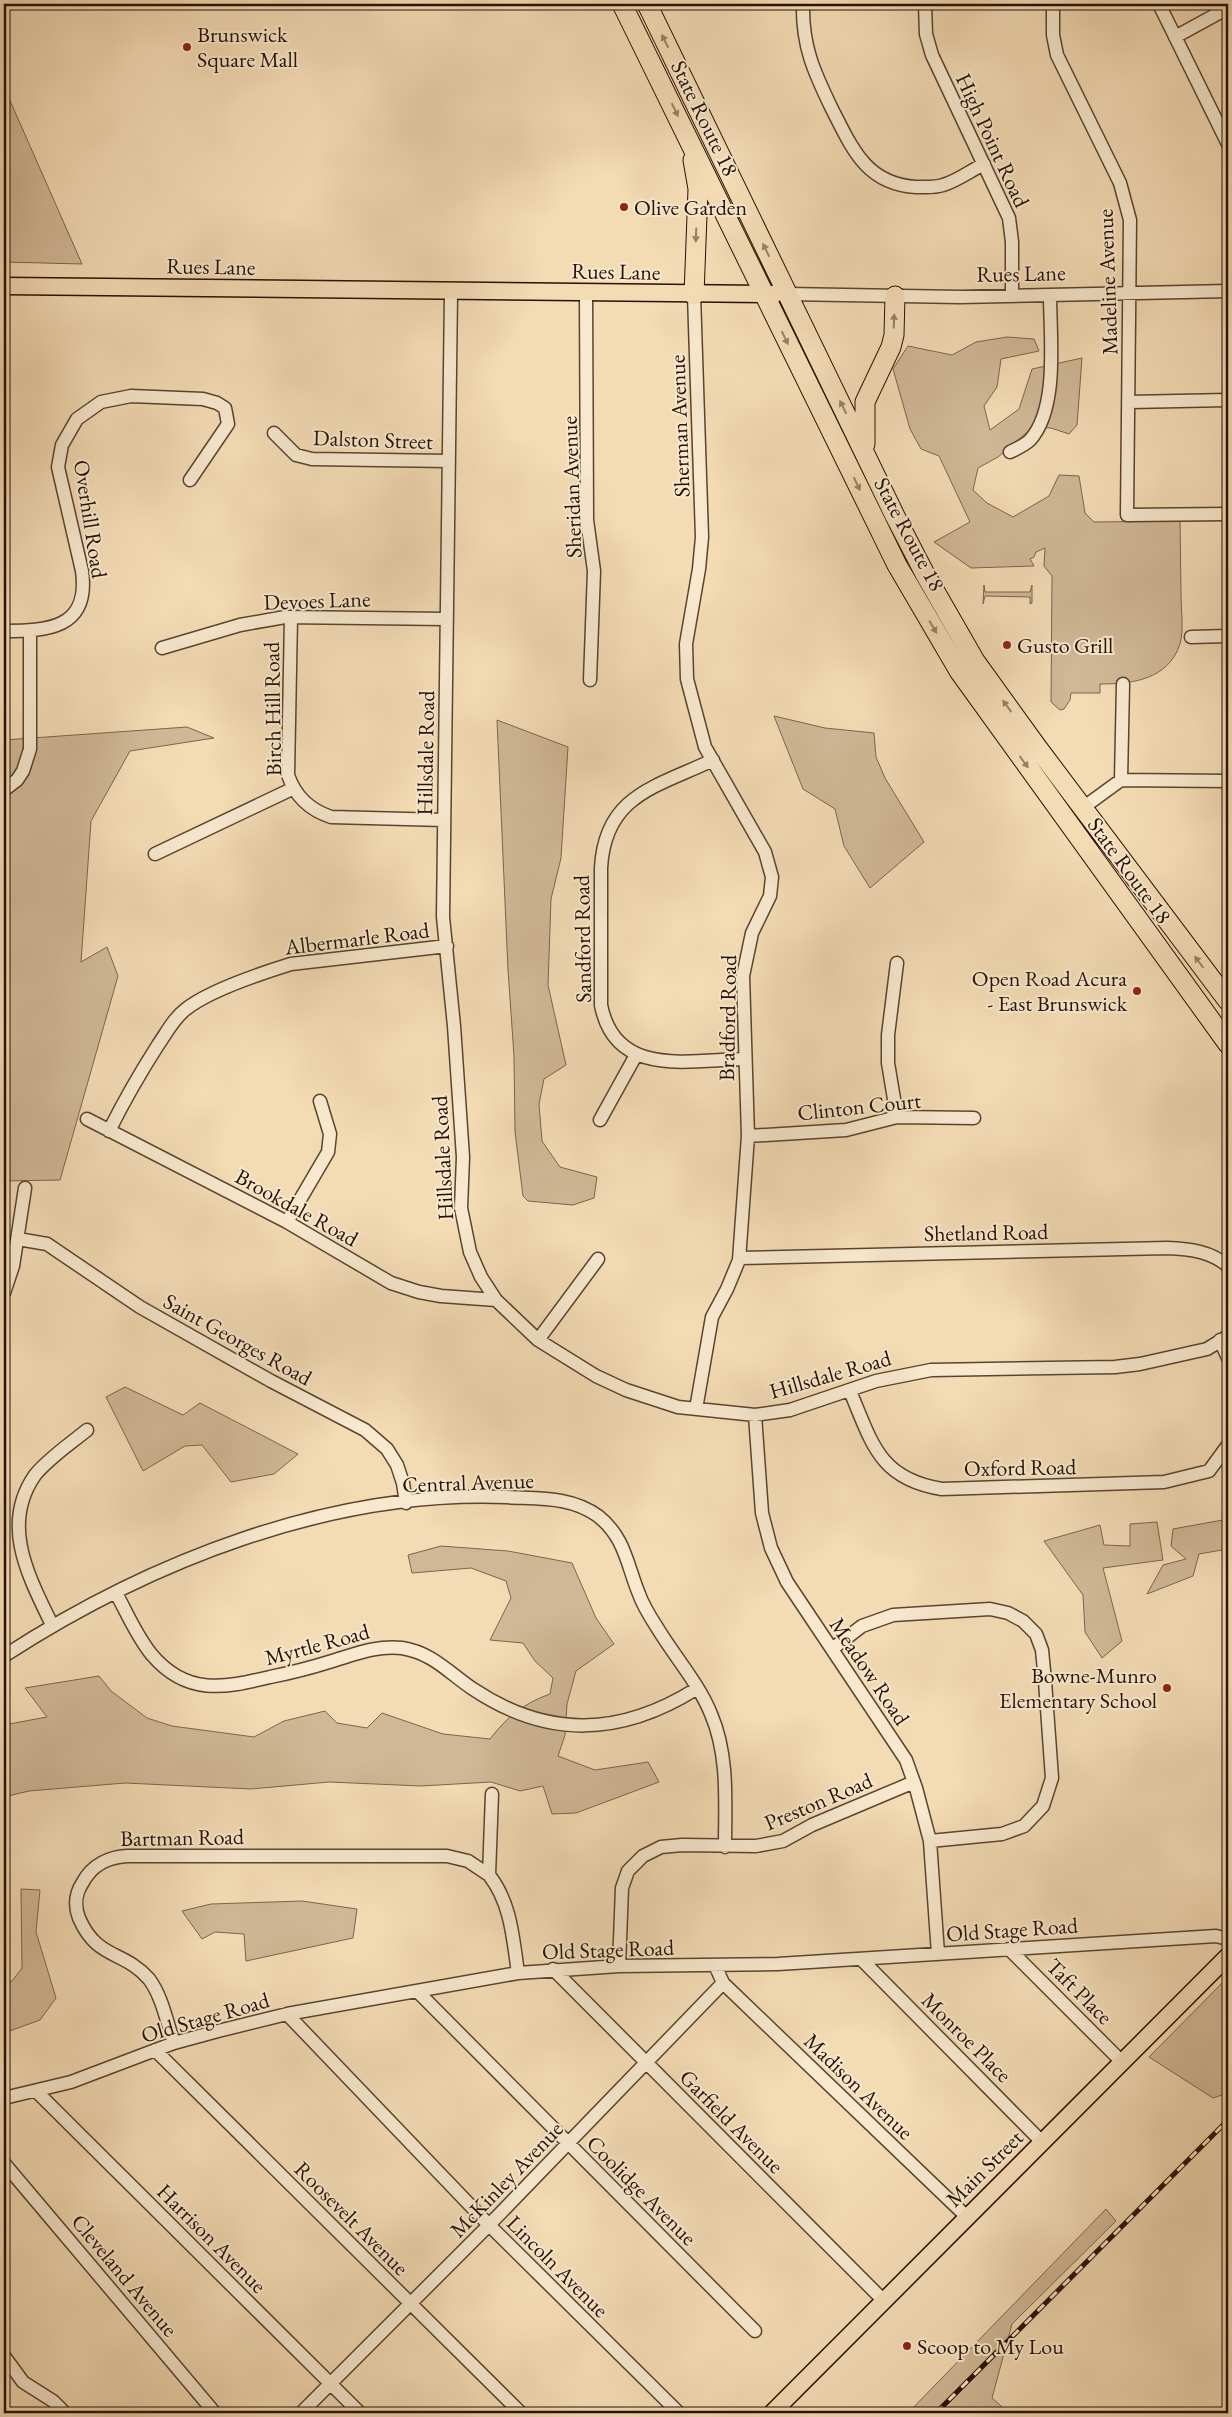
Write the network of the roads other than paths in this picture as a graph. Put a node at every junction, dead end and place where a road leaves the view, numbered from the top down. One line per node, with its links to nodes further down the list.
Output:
1 (622, 4): 9 (highway, State Route 18, one-way to 9)
2 (647, 4): 18 (highway, State Route 18, one-way to 2)
3 (803, 4): 11 (street)
4 (925, 4): 11 (street, High Point Road)
5 (1054, 4): 16 (street, Madeline Avenue)
6 (1159, 4): 8 (street)
7 (1228, 8): 8 (street)
8 (1175, 37): 10 (street)
9 (687, 134): 17 (highway, one-way to 17); 19 (highway, State Route 18)
10 (1228, 144)
11 (984, 164): 22 (street, High Point Road)
12 (4, 286): 14 (main road, Rues Lane)
13 (1228, 291): 16 (street, Rues Lane)
14 (451, 292): 15 (main road, Rues Lane); 27 (street, Hillsdale Road)
15 (586, 293): 17 (main road, Rues Lane); 39 (street, Sheridan Avenue)
16 (1130, 293): 20 (street, Rues Lane); 24 (street, Madeline Avenue)
17 (694, 294): 19 (main road, Rues Lane); 31 (street, Sherman Avenue)
18 (787, 294): 19 (main road, Rues Lane); 21 (street, Rues Lane); 29 (highway, State Route 18, one-way to 18)
19 (763, 295): 52 (highway, State Route 18, one-way to 52)
20 (1050, 295): 22 (street, Rues Lane); 26 (street)
21 (895, 296): 22 (street, Rues Lane); 29 (highway, one-way to 21)
22 (1012, 296)
23 (1228, 400): 24 (street)
24 (1129, 402): 30 (street, Madeline Avenue)
25 (274, 434): 27 (street, Dalston Street)
26 (1010, 452)
27 (449, 461): 33 (street, Hillsdale Road)
28 (190, 480): 35 (street, Overhill Road)
29 (880, 482): 46 (highway, State Route 18, one-way to 29)
30 (1228, 514)
31 (700, 555): 41 (street, Bradford Road)
32 (291, 617): 33 (street, Devoes Lane); 38 (street, Devoes Lane); 44 (street, Birch Hill Road)
33 (447, 619): 47 (street, Hillsdale Road)
34 (4, 631): 35 (street, Overhill Road)
35 (30, 631): 45 (street)
36 (1228, 636): 37 (street)
37 (1191, 637)
38 (162, 648)
39 (590, 680)
40 (1123, 684): 42 (street)
41 (713, 760): 53 (street, Sandford Road); 54 (street, Bradford Road)
42 (1121, 780): 43 (street); 46 (street)
43 (1228, 781)
44 (294, 788): 47 (street, Birch Hill Road); 48 (street)
45 (4, 790)
46 (1084, 807): 51 (highway, State Route 18, one-way to 46)
47 (444, 820): 49 (street, Hillsdale Road)
48 (155, 854)
49 (447, 946): 60 (street, Albermarle Road); 69 (street, Hillsdale Road)
50 (897, 963): 56 (street)
51 (1228, 1001)
52 (1228, 1044)
53 (636, 1055): 54 (street, Sandford Road); 59 (street)
54 (744, 1059): 61 (street, Bradford Road)
55 (320, 1101): 63 (street)
56 (897, 1117): 57 (street, Clinton Court); 61 (street, Clinton Court)
57 (974, 1118)
58 (87, 1119): 60 (street, Brookdale Road)
59 (600, 1120)
60 (109, 1131): 63 (street, Brookdale Road)
61 (748, 1136): 65 (street, Bradford Road)
62 (25, 1188): 64 (street)
63 (287, 1222): 69 (street, Brookdale Road)
64 (18, 1238): 68 (street); 78 (street, Saint Georges Road)
65 (739, 1258): 67 (street, Shetland Road); 74 (street, Bradford Road)
66 (598, 1259): 71 (street)
67 (1228, 1266)
68 (4, 1293)
69 (496, 1300): 71 (street, Hillsdale Road)
70 (1224, 1338): 72 (street); 73 (street, Hillsdale Road)
71 (538, 1340): 74 (street, Hillsdale Road)
72 (1228, 1358)
73 (850, 1391): 75 (street, Hillsdale Road); 77 (street, Oxford Road)
74 (696, 1409): 75 (street, Hillsdale Road)
75 (755, 1414): 81 (street, Meadow Road)
76 (87, 1430): 80 (street)
77 (1228, 1445)
78 (406, 1503): 79 (street, Central Avenue); 83 (street, Central Avenue)
79 (116, 1593): 80 (street, Central Avenue); 83 (street, Myrtle Road)
80 (52, 1626): 82 (street, Central Avenue)
81 (832, 1649): 84 (street, Meadow Road); 86 (street)
82 (4, 1656)
83 (696, 1689): 87 (street, Central Avenue)
84 (914, 1782): 86 (street, Meadow Road); 87 (street, Preston Road)
85 (492, 1794): 88 (street)
86 (930, 1840): 91 (street, Meadow Road)
87 (725, 1847): 94 (street, Preston Road)
88 (489, 1875): 97 (street); 101 (street, Bartman Road)
89 (1228, 1940): 90 (street, Old Stage Road)
90 (1009, 1949): 91 (street, Old Stage Road); 103 (street, Taft Place)
91 (938, 1954): 93 (street, Old Stage Road)
92 (1228, 1956): 103 (main road, Main Street)
93 (862, 1960): 95 (street, Old Stage Road); 107 (street, Monroe Place)
94 (619, 1966): 95 (street, Old Stage Road); 96 (street, Old Stage Road)
95 (716, 1966): 98 (street)
96 (553, 1970): 97 (street, Old Stage Road); 104 (street, Garfield Avenue)
97 (518, 1973): 99 (street, Old Stage Road)
98 (724, 1983): 104 (street, McKinley Avenue); 110 (street, Madison Avenue)
99 (417, 1991): 100 (street, Old Stage Road); 108 (street, Coolidge Avenue)
100 (287, 2014): 101 (street, Old Stage Road); 111 (street, Lincoln Avenue)
101 (174, 2043): 102 (street, Old Stage Road)
102 (155, 2050): 105 (street, Old Stage Road); 113 (street, Roosevelt Avenue)
103 (1122, 2062): 107 (main road, Main Street)
104 (646, 2064): 108 (street, McKinley Avenue); 112 (street, Garfield Avenue)
105 (37, 2092): 106 (street, Old Stage Road); 116 (street, Harrison Avenue)
106 (4, 2098)
107 (1042, 2142): 110 (main road, Main Street)
108 (568, 2144): 111 (street, McKinley Avenue); 114 (street, Coolidge Avenue)
109 (4, 2163): 118 (street, Cleveland Avenue)
110 (966, 2217): 112 (main road, Main Street)
111 (489, 2225): 113 (street, McKinley Avenue); 122 (street, Lincoln Avenue)
112 (884, 2300): 123 (main road, Main Street)
113 (410, 2304): 116 (street, McKinley Avenue); 121 (street, Roosevelt Avenue)
114 (755, 2331)
115 (4, 2356): 117 (street)
116 (330, 2384): 119 (street, McKinley Avenue); 120 (street, Harrison Avenue)
117 (64, 2413)
118 (215, 2413)
119 (301, 2413)
120 (360, 2413)
121 (521, 2413)
122 (679, 2413)
123 (772, 2413)

